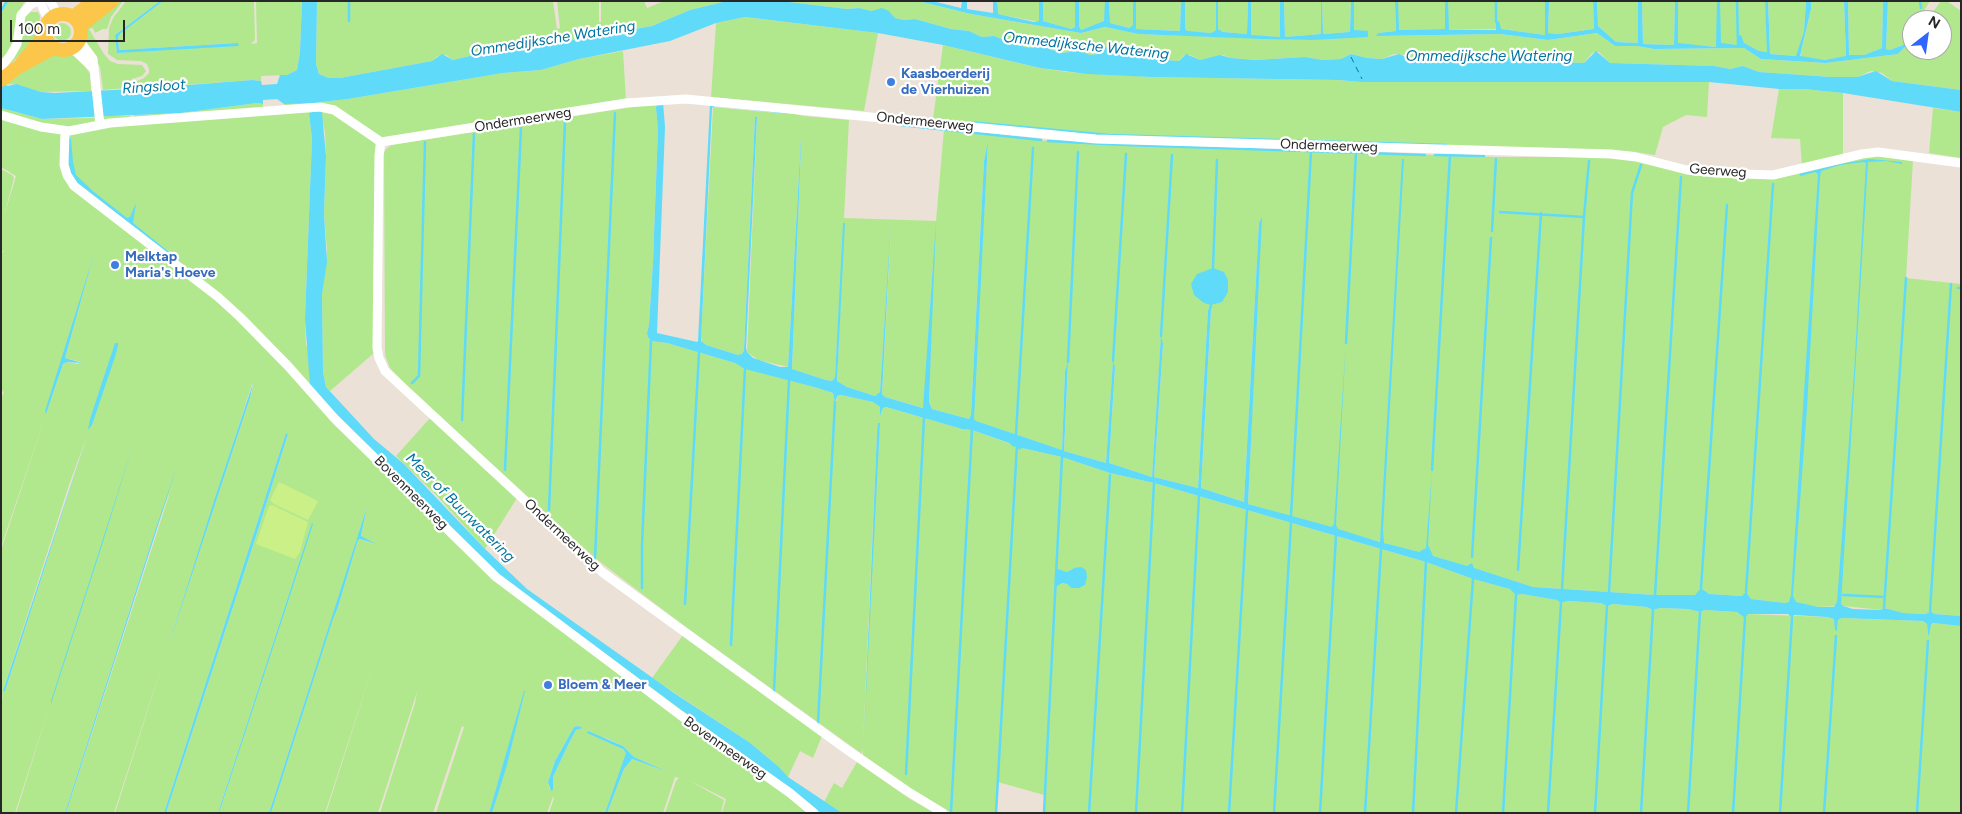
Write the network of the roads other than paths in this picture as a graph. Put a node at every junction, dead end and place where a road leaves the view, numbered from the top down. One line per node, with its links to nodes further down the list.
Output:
1 (39, 1): 5 (street); 10 (street)
2 (50, 1): 5 (street)
3 (94, 1): 6 (main road)
4 (112, 1): 6 (main road)
5 (53, 17): 6 (main road); 7 (main road)
6 (77, 21): 8 (main road)
7 (44, 36): 9 (main road); 11 (main road)
8 (76, 44): 9 (main road); 14 (street)
9 (53, 48): 11 (main road)
10 (1, 67)
11 (18, 67): 12 (main road)
12 (1, 80)
13 (1, 115): 15 (street)
14 (100, 121): 15 (street); 16 (street)
15 (65, 131): 19 (street, Bovenmeerweg)
16 (381, 142): 17 (street, Ondermeerweg); 20 (street, Ondermeerweg)
17 (1473, 150): 18 (street, Geerweg)
18 (1961, 163)
19 (814, 813)
20 (944, 813)

